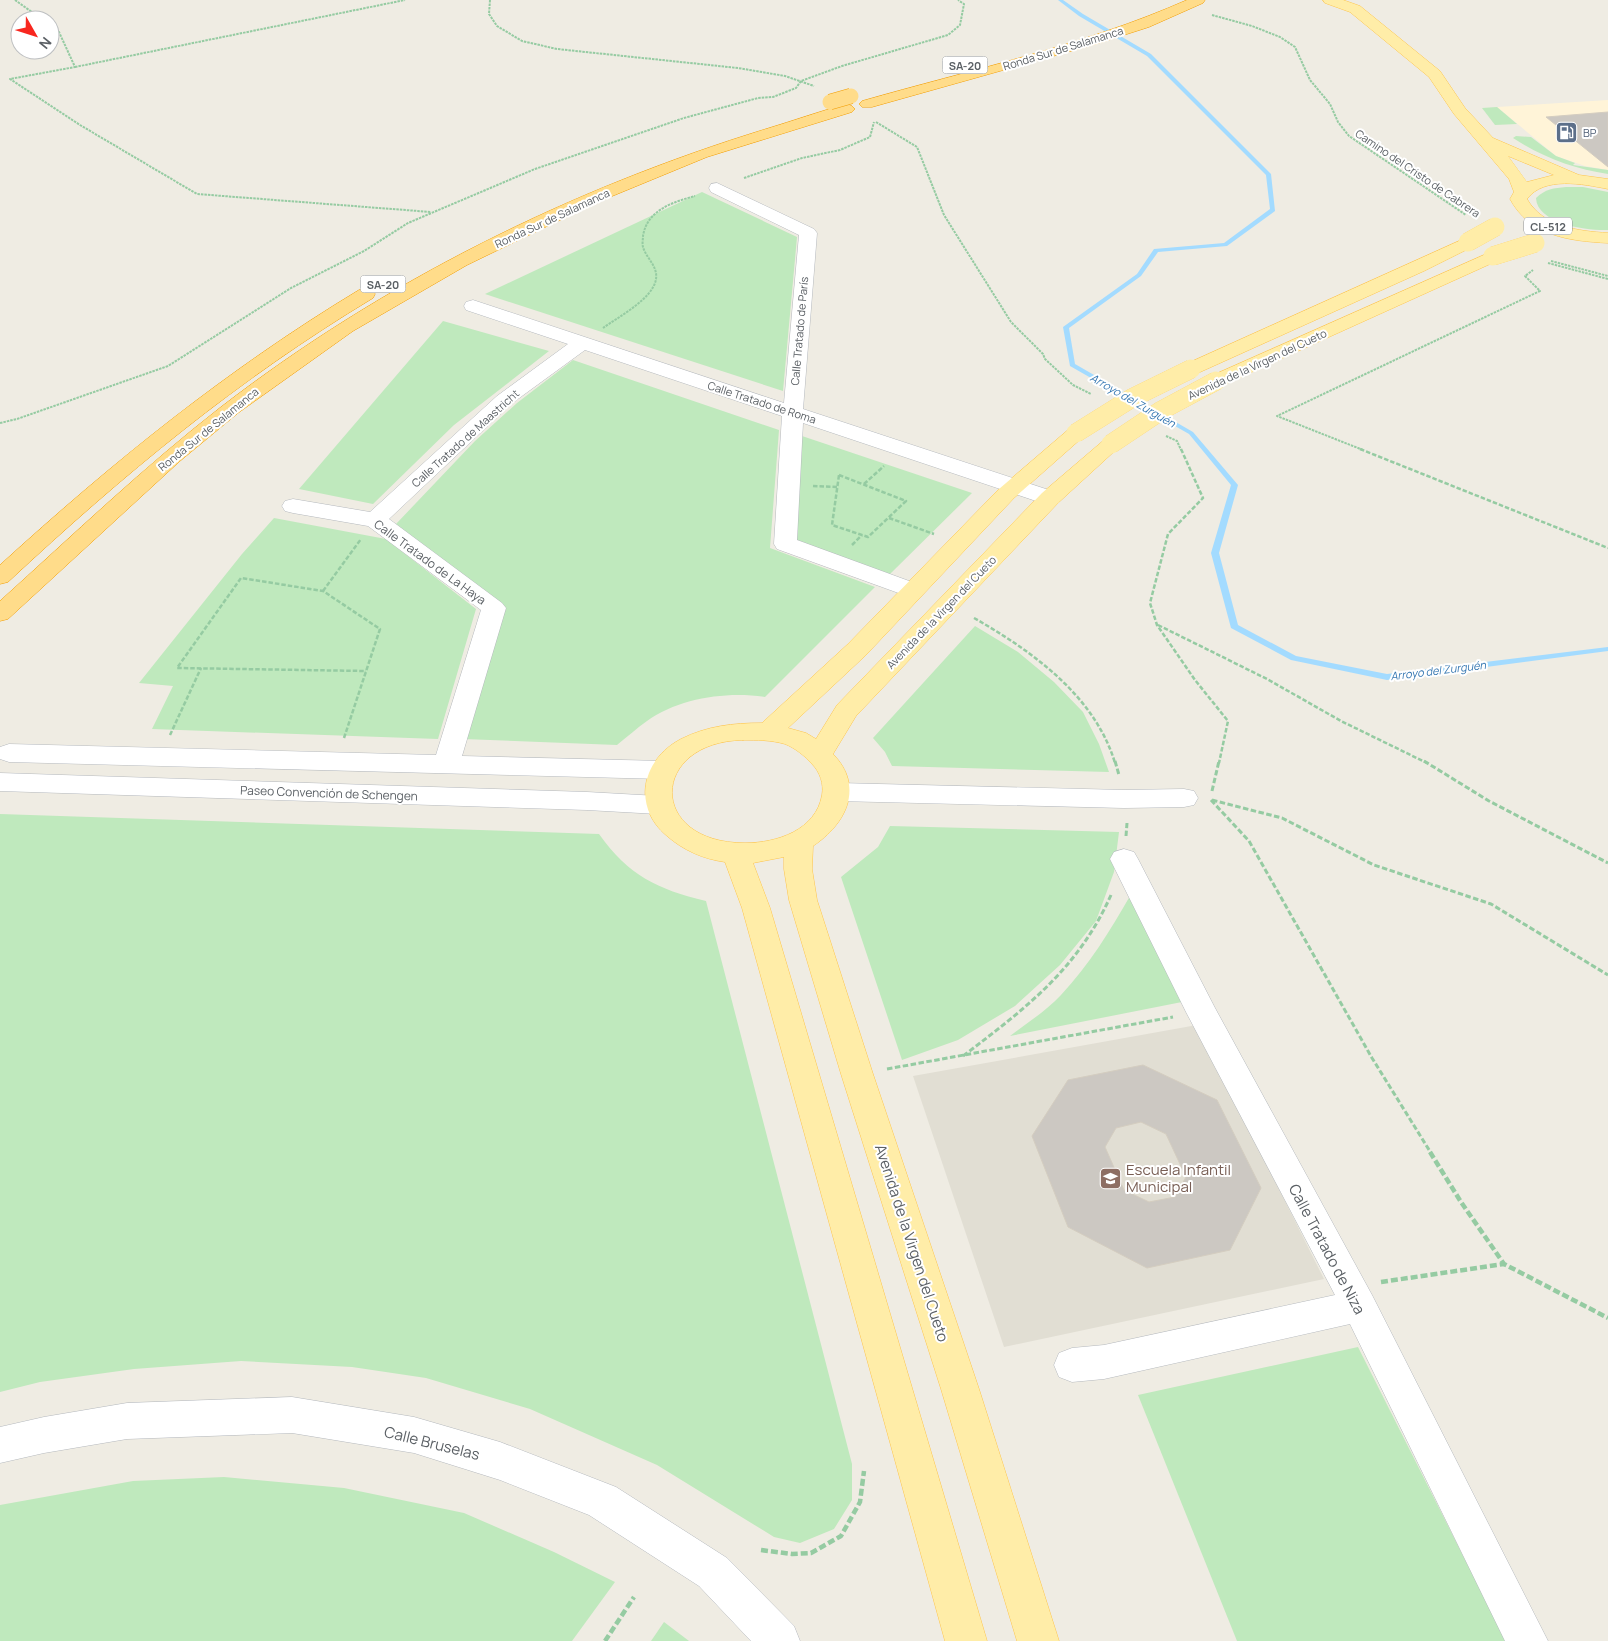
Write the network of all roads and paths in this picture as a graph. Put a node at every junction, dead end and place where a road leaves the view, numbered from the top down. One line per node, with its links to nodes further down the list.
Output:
1 (15, 0): 8 (path)
2 (405, 0): 11 (path)
3 (958, 0): 19 (path)
4 (1169, 0): 10 (highway, Ronda Sur de Salamanca / SA-20)
5 (1330, 0): 6 (main road, CL-512)
6 (1355, 5): 14 (main road, CL-512)
7 (1202, 6): 10 (highway, Ronda Sur de Salamanca / SA-20); 20 (path, Camino del Cristo de Cabrera)
8 (29, 10)
9 (60, 34): 11 (path)
10 (1085, 37): 12 (highway, Ronda Sur de Salamanca / SA-20); 12 (highway, Ronda Sur de Salamanca / SA-20)
11 (75, 67): 19 (path)
12 (843, 102): 23 (highway, Ronda Sur de Salamanca / SA-20); 46 (highway, Ronda Sur de Salamanca / SA-20)
13 (874, 121): 17 (path)
14 (1486, 140): 15 (main road, CL-512); 18 (main road, CL-512)
15 (1583, 180): 16 (main road, CL-512); 18 (main road, CL-512)
16 (1608, 184)
17 (717, 188): 29 (path); 32 (street, Calle Tratado de París)
18 (1522, 200): 21 (main road, CL-512); 37 (main road, Avenida de la Virgen del Cueto, bridge)
19 (432, 212): 33 (path)
20 (1470, 218)
21 (1583, 236): 22 (main road, CL-512); 38 (main road, Avenida de la Virgen del Cueto, bridge)
22 (1608, 238)
23 (441, 252)
24 (1548, 260): 26 (path)
25 (1538, 267): 44 (path)
26 (1608, 278)
27 (385, 283): 40 (highway, Ronda Sur de Salamanca / SA-20)
28 (473, 306): 29 (street, Calle Tratado de Roma)
29 (582, 343): 32 (street, Calle Tratado de Roma); 42 (street, Calle Tratado de Maastricht)
30 (1045, 360): 31 (path)
31 (1099, 399)
32 (793, 412): 37 (street, Calle Tratado de Roma); 48 (street, Calle Tratado de París)
33 (0, 423)
34 (1159, 432): 53 (path)
35 (888, 462): 36 (path)
36 (864, 484): 41 (path); 41 (path)
37 (1015, 486): 38 (street, Calle Tratado de Roma); 48 (main road, Avenida de la Virgen del Cueto)
38 (1050, 498): 60 (main road, Avenida de la Virgen del Cueto)
39 (293, 506): 42 (street, Calle Tratado de La Haya)
40 (64, 517): 45 (highway); 47 (highway, Ronda Sur de Salamanca / SA-20)
41 (889, 518): 43 (path)
42 (375, 520): 49 (path); 61 (street, Calle Tratado de La Haya)
43 (937, 535)
44 (1608, 548)
45 (0, 562)
46 (40, 575): 50 (highway, Ronda Sur de Salamanca / SA-20); 52 (highway)
47 (0, 577)
48 (912, 590): 56 (main road, Avenida de la Virgen del Cueto)
49 (323, 591): 54 (path); 55 (path)
50 (0, 614)
51 (974, 618): 65 (path)
52 (0, 620)
53 (1157, 624): 67 (path); 72 (path)
54 (201, 668): 55 (path); 57 (path)
55 (366, 671): 58 (path)
56 (768, 732): 60 (main road); 62 (main road)
57 (169, 735)
58 (343, 741)
59 (9, 753): 61 (street)
60 (820, 754): 64 (main road)
61 (446, 764): 62 (street)
62 (663, 770): 68 (main road)
63 (0, 782): 68 (street, Paseo Convención de Schengen)
64 (838, 792): 65 (street); 69 (main road)
65 (1124, 798): 66 (street); 71 (path)
66 (1184, 798)
67 (1211, 799): 73 (path); 77 (path)
68 (658, 805): 70 (main road)
69 (799, 842): 70 (main road); 76 (main road, Avenida de la Virgen del Cueto)
70 (736, 854): 87 (main road)
71 (1124, 858): 74 (street, Calle Tratado de Niza); 75 (path)
72 (1608, 864)
73 (1608, 975)
74 (1201, 1012): 75 (path); 78 (street, Calle Tratado de Niza)
75 (963, 1056): 76 (path)
76 (857, 1074): 88 (main road, Avenida de la Virgen del Cueto)
77 (1504, 1264): 78 (path); 79 (path)
78 (1354, 1297): 80 (street); 89 (street, Calle Tratado de Niza)
79 (1608, 1318)
80 (1072, 1365)
81 (0, 1445): 86 (street, Calle Bruselas)
82 (864, 1471): 83 (path)
83 (761, 1550)
84 (634, 1597): 85 (path)
85 (605, 1641)
86 (779, 1641)
87 (966, 1641)
88 (1038, 1641)
89 (1527, 1641)

